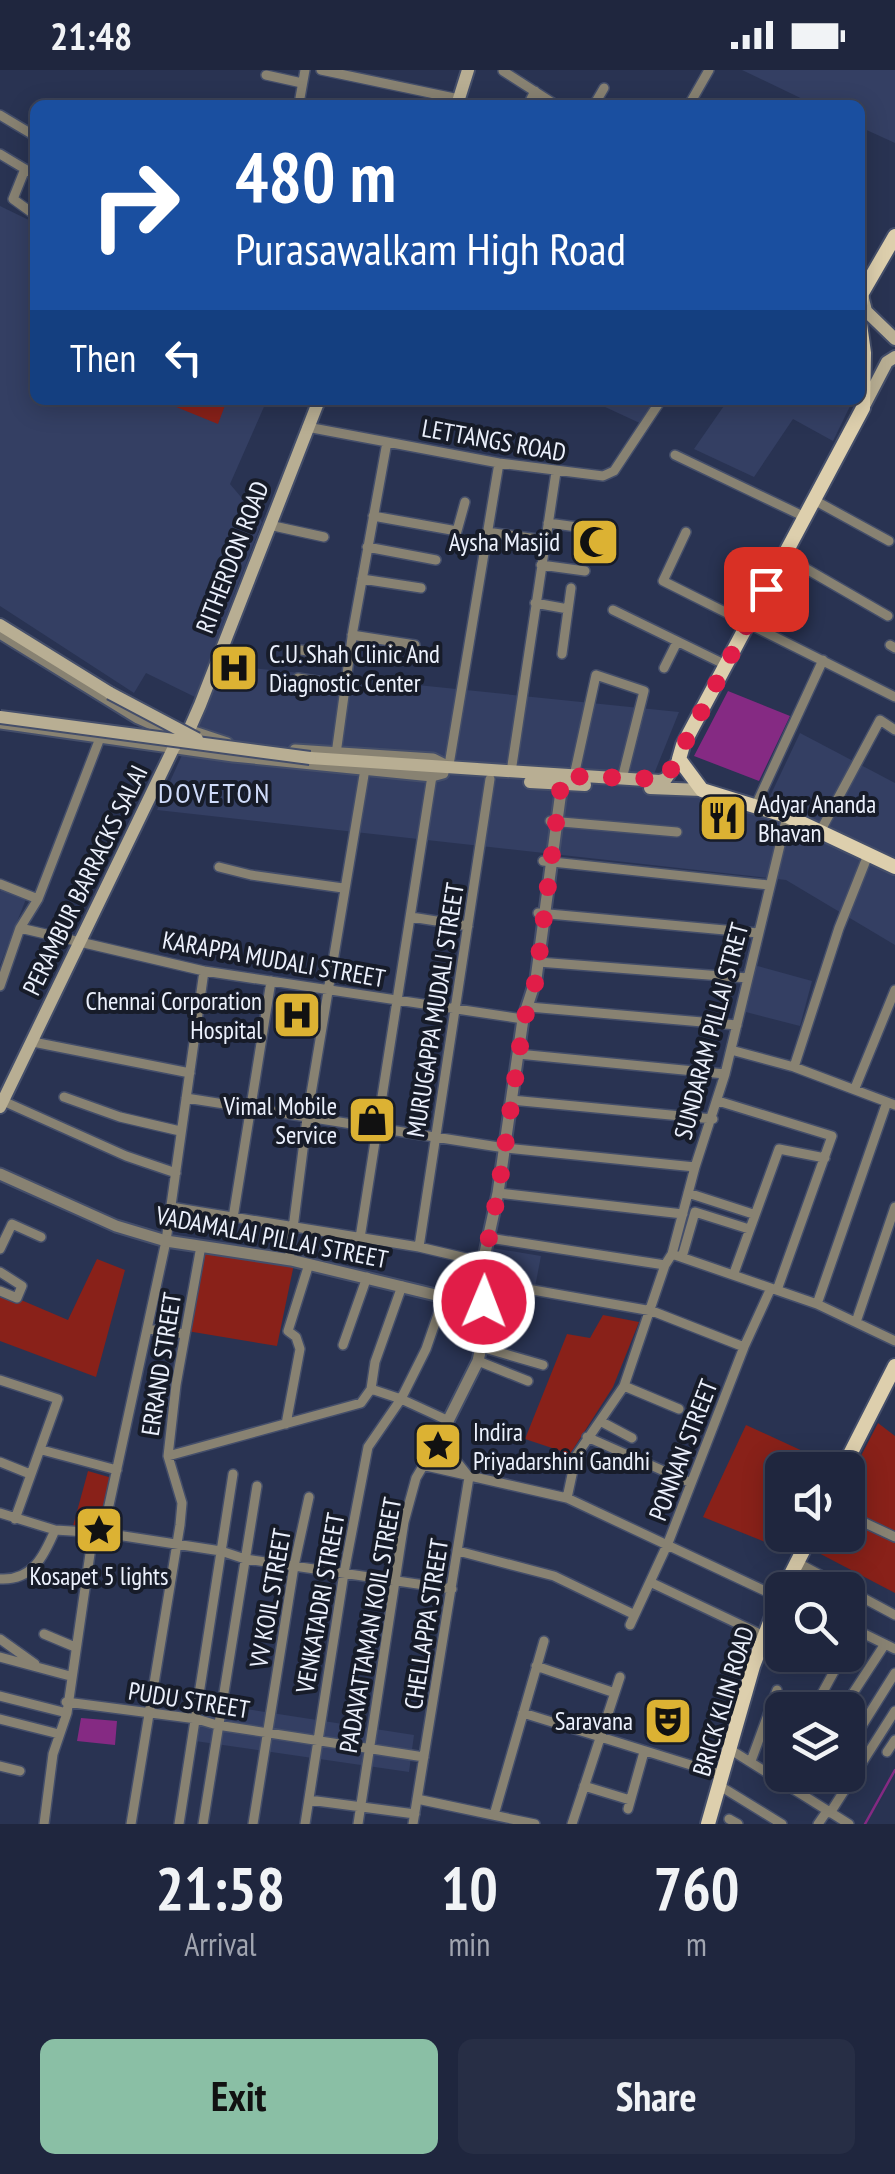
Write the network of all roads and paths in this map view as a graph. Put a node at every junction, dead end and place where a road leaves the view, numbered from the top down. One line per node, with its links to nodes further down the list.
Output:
1 (306, 70): 7 (street)
2 (321, 70): 11 (street)
3 (468, 70): 12 (main road)
4 (709, 70): 16 (street)
5 (503, 71): 9 (street)
6 (266, 75): 7 (street)
7 (302, 82): 10 (street)
8 (604, 88): 15 (street)
9 (535, 91): 13 (street); 14 (street)
10 (300, 98)
11 (449, 100)
12 (459, 100)
13 (530, 100)
14 (548, 100)
15 (597, 100)
16 (692, 100)
17 (0, 114): 18 (street)
18 (30, 133)
19 (0, 154): 20 (street)
20 (30, 172): 21 (street)
21 (30, 212)
22 (895, 236): 23 (main road)
23 (865, 290)
24 (865, 308): 25 (main road)
25 (895, 340)
26 (895, 356): 29 (main road)
27 (317, 405): 30 (main road, RITHERDON ROAD)
28 (658, 405): 34 (street, LETTANGS ROAD)
29 (864, 408): 35 (main road)
30 (307, 428): 31 (street, LETTANGS ROAD); 40 (main road, RITHERDON ROAD)
31 (387, 442): 33 (street, LETTANGS ROAD); 37 (street)
32 (675, 455): 38 (street)
33 (499, 463): 34 (street, LETTANGS ROAD); 42 (street)
34 (556, 472): 39 (street)
35 (814, 500): 38 (main road); 46 (street)
36 (464, 502): 37 (street)
37 (373, 516): 47 (street)
38 (805, 517): 48 (main road)
39 (548, 522): 41 (street); 45 (street)
40 (269, 524): 44 (street); 79 (main road, RITHERDON ROAD)
41 (592, 529)
42 (487, 532): 45 (street); 84 (street)
43 (686, 532): 60 (street)
44 (324, 537)
45 (545, 540): 50 (street)
46 (889, 540)
47 (367, 547): 49 (street); 52 (street)
48 (784, 556): 58 (street); 60 (main road)
49 (436, 560)
50 (541, 565): 51 (street); 55 (street)
51 (585, 572)
52 (362, 579): 53 (street); 62 (street)
53 (421, 588)
54 (570, 588): 56 (street)
55 (535, 603): 56 (street); 85 (street)
56 (568, 608): 66 (street)
57 (613, 610): 63 (street)
58 (888, 616)
59 (0, 621): 74 (street); 80 (main road, bridge)
60 (748, 622): 68 (street); 69 (main road)
61 (0, 633): 74 (street)
62 (352, 635): 64 (street); 67 (street)
63 (678, 642): 69 (street); 70 (street)
64 (415, 645)
65 (301, 650): 67 (street)
66 (562, 654)
67 (349, 658): 72 (street)
68 (824, 660): 73 (street); 90 (street)
69 (726, 664): 81 (main road)
70 (664, 668)
71 (298, 678): 72 (street)
72 (346, 686): 82 (street)
73 (895, 697)
74 (142, 713): 77 (street); 79 (street)
75 (0, 718): 77 (street); 78 (street); 80 (main road, bridge)
76 (895, 730): 93 (street)
77 (156, 736): 78 (street); 79 (street); 79 (street)
78 (100, 738): 102 (street)
79 (180, 738): 82 (street); 83 (street); 108 (main road, PERAMBUR BARRACKS SALAI)
80 (208, 745): 84 (main road, bridge)
81 (681, 752): 87 (main road); 89 (main road)
82 (336, 754): 84 (street)
83 (365, 769): 84 (street); 101 (street)
84 (438, 769): 85 (main road); 86 (main road); 104 (street)
85 (510, 772): 88 (main road)
86 (490, 778): 88 (main road); 105 (street, MURUGAPPA MUDALI STREET)
87 (622, 779): 88 (main road); 88 (street)
88 (563, 780): 89 (main road); 92 (street)
89 (702, 790): 90 (main road)
90 (756, 805): 91 (main road)
91 (787, 816): 93 (main road); 100 (street, SUNDARAM PILLAI STRET)
92 (553, 821): 94 (street); 96 (street)
93 (821, 830): 95 (main road)
94 (677, 832)
95 (868, 854): 97 (main road); 124 (street)
96 (547, 861): 100 (street); 103 (street)
97 (895, 867)
98 (219, 868): 101 (street)
99 (0, 884): 102 (street)
100 (769, 886): 107 (street, SUNDARAM PILLAI STRET)
101 (344, 888): 115 (street)
102 (38, 899): 106 (street)
103 (542, 913): 107 (street); 109 (street); 114 (street)
104 (410, 917): 105 (street); 117 (street)
105 (468, 926): 118 (street, MURUGAPPA MUDALI STREET)
106 (20, 928): 108 (street, KARAPPA MUDALI STREET); 113 (street)
107 (758, 933): 111 (street, SUNDARAM PILLAI STRET)
108 (82, 942): 110 (street, KARAPPA MUDALI STREET); 121 (main road, PERAMBUR BARRACKS SALAI)
109 (538, 962): 111 (street); 114 (street)
110 (204, 971): 112 (street, KARAPPA MUDALI STREET); 125 (street)
111 (748, 978): 120 (street, SUNDARAM PILLAI STRET)
112 (271, 981): 115 (street, KARAPPA MUDALI STREET); 134 (street)
113 (0, 986)
114 (533, 987): 119 (street)
115 (328, 990): 117 (street, KARAPPA MUDALI STREET); 135 (street)
116 (895, 990): 127 (street)
117 (399, 1000): 118 (street, KARAPPA MUDALI STREET); 137 (street)
118 (456, 1010): 119 (street, KARAPPA MUDALI STREET); 139 (street, MURUGAPPA MUDALI STREET)
119 (526, 1014): 120 (street, KARAPPA MUDALI STREET); 123 (street)
120 (738, 1024): 122 (street, SUNDARAM PILLAI STRET)
121 (33, 1042): 125 (street); 132 (main road, PERAMBUR BARRACKS SALAI)
122 (731, 1050): 124 (street); 126 (street, SUNDARAM PILLAI STRET)
123 (518, 1054): 126 (street); 130 (street)
124 (794, 1067): 127 (street)
125 (190, 1073): 129 (street)
126 (726, 1074): 131 (street, SUNDARAM PILLAI STRET)
127 (855, 1088): 133 (street)
128 (64, 1097): 138 (street)
129 (186, 1098): 134 (street); 138 (street)
130 (512, 1100): 136 (street); 140 (street)
131 (718, 1102): 136 (street, SUNDARAM PILLAI STRET); 141 (street, PONNAN STREET)
132 (2, 1104): 143 (street)
133 (891, 1104): 175 (street)
134 (252, 1110): 135 (street); 151 (street)
135 (307, 1118): 137 (street); 152 (street)
136 (713, 1119): 142 (street, SUNDARAM PILLAI STRET)
137 (378, 1128): 139 (street); 155 (street)
138 (180, 1130): 143 (street)
139 (436, 1137): 140 (street); 159 (street, MURUGAPPA MUDALI STREET)
140 (504, 1148): 142 (street); 145 (street)
141 (825, 1158): 150 (street); 171 (street, PONNAN STREET)
142 (695, 1167): 146 (street, SUNDARAM PILLAI STRET)
143 (176, 1173): 147 (street)
144 (0, 1174): 157 (street, VADAMALAI PILLAI STREET)
145 (498, 1193): 149 (street); 156 (street)
146 (688, 1193): 149 (street, SUNDARAM PILLAI STRET); 150 (street)
147 (171, 1207): 151 (street); 157 (street)
148 (895, 1207): 177 (street)
149 (682, 1214): 161 (street, SUNDARAM PILLAI STRET)
150 (754, 1214): 153 (street)
151 (233, 1218): 152 (street)
152 (293, 1227): 155 (street); 162 (street)
153 (748, 1229): 161 (street); 167 (street)
154 (41, 1237): 160 (street)
155 (360, 1238): 159 (street)
156 (489, 1238): 163 (street); 165 (street)
157 (166, 1241): 158 (street, VADAMALAI PILLAI STREET); 178 (street)
158 (201, 1246): 162 (street, VADAMALAI PILLAI STREET); 179 (street, ERRAND STREET)
159 (420, 1247): 163 (street)
160 (0, 1249)
161 (677, 1256): 165 (street); 167 (street)
162 (289, 1260): 164 (street, VADAMALAI PILLAI STREET)
163 (484, 1262): 169 (street)
164 (309, 1264): 168 (street, VADAMALAI PILLAI STREET); 196 (street)
165 (666, 1264): 176 (street)
166 (0, 1267): 172 (street)
167 (734, 1273): 171 (street)
168 (367, 1277): 170 (street, VADAMALAI PILLAI STREET); 181 (street)
169 (487, 1282): 174 (street); 176 (street)
170 (402, 1286): 173 (street, VADAMALAI PILLAI STREET); 190 (street)
171 (774, 1289): 175 (street); 183 (street, PONNAN STREET)
172 (0, 1291)
173 (444, 1297): 174 (street, VADAMALAI PILLAI STREET); 192 (street, VENKATADRI STREET)
174 (484, 1302): 182 (street)
175 (817, 1304): 177 (street)
176 (652, 1311): 183 (street); 189 (street)
177 (856, 1322): 180 (street)
178 (148, 1328): 179 (street); 205 (street)
179 (185, 1334): 202 (street, ERRAND STREET)
180 (895, 1341)
181 (344, 1345)
182 (481, 1346): 184 (street); 185 (street)
183 (744, 1348): 209 (street, PONNAN STREET)
184 (478, 1361): 188 (street); 195 (street)
185 (543, 1365)
186 (895, 1366): 191 (main road)
187 (0, 1380): 200 (street)
188 (528, 1381)
189 (624, 1386): 193 (street); 194 (street)
190 (371, 1389): 192 (street); 196 (street)
191 (889, 1390): 201 (main road)
192 (401, 1399): 195 (street); 228 (street, VENKATADRI STREET)
193 (679, 1409)
194 (600, 1421): 197 (street); 198 (street)
195 (449, 1422): 199 (street)
196 (286, 1424): 202 (street)
197 (587, 1437): 209 (street); 212 (street)
198 (632, 1438)
199 (440, 1440): 204 (street, PADAVATTAMAN KOIL STREET); 208 (street)
200 (42, 1450): 205 (street); 206 (street)
201 (853, 1452)
202 (168, 1456): 220 (street, ERRAND STREET)
203 (0, 1462): 206 (street)
204 (422, 1466): 208 (street); 230 (street, PADAVATTAMAN KOIL STREET)
205 (118, 1470): 217 (street)
206 (30, 1474): 214 (street)
207 (233, 1474): 221 (street)
208 (469, 1478): 212 (street); 222 (street, CHELLAPPA STREET)
209 (691, 1483): 219 (street, PONNAN STREET)
210 (257, 1486): 224 (street)
211 (309, 1497): 226 (street, VV KOIL STREET)
212 (567, 1498): 219 (street)
213 (0, 1514): 214 (street)
214 (15, 1519): 216 (street)
215 (865, 1523): 218 (street)
216 (55, 1530): 217 (street); 229 (street)
217 (98, 1533): 220 (street); 241 (street)
218 (895, 1537)
219 (668, 1543): 231 (street, PONNAN STREET); 232 (street)
220 (177, 1546): 221 (street); 256 (street, ERRAND STREET)
221 (222, 1550): 224 (street); 258 (street)
222 (458, 1551): 231 (street, PONNAN STREET); 233 (street, CHELLAPPA STREET)
223 (803, 1552): 225 (main road, BRICK KLIN ROAD)
224 (245, 1559): 226 (street); 260 (street)
225 (798, 1562): 227 (main road, BRICK KLIN ROAD); 234 (street)
226 (294, 1566): 228 (street); 261 (street, VV KOIL STREET)
227 (793, 1572)
228 (344, 1573): 230 (street); 264 (street, VENKATADRI STREET)
229 (0, 1578)
230 (394, 1579): 233 (street); 266 (street, PADAVATTAMAN KOIL STREET)
231 (650, 1582): 237 (street)
232 (765, 1585)
233 (452, 1589): 271 (street, CHELLAPPA STREET)
234 (895, 1615)
235 (44, 1634): 241 (street)
236 (865, 1634): 240 (street)
237 (764, 1636): 267 (main road, BRICK KLIN ROAD)
238 (0, 1639): 244 (street)
239 (544, 1641): 245 (street)
240 (884, 1644): 242 (street); 251 (street)
241 (75, 1647): 247 (street)
242 (895, 1650)
243 (0, 1658): 244 (street)
244 (37, 1666): 247 (street)
245 (536, 1666): 250 (street); 255 (street)
246 (895, 1673): 259 (street)
247 (70, 1676): 253 (street)
248 (620, 1677): 250 (street)
249 (777, 1690): 272 (street)
250 (612, 1692): 263 (street)
251 (853, 1692)
252 (0, 1696): 253 (street, PUDU STREET)
253 (66, 1707): 256 (street, PUDU STREET); 262 (street)
254 (895, 1711): 270 (street)
255 (523, 1713): 263 (street); 282 (street)
256 (150, 1714): 258 (street, PUDU STREET); 285 (street, ERRAND STREET)
257 (0, 1719): 262 (street)
258 (197, 1719): 260 (street, PUDU STREET); 286 (street)
259 (865, 1721)
260 (217, 1725): 261 (street, PUDU STREET); 287 (street)
261 (268, 1732): 264 (street, PUDU STREET); 288 (street, VV KOIL STREET)
262 (60, 1734): 284 (street)
263 (598, 1736): 268 (street); 276 (street)
264 (317, 1740): 266 (street, PUDU STREET); 278 (street, VENKATADRI STREET)
265 (895, 1740): 269 (street)
266 (368, 1747): 271 (street, PUDU STREET); 280 (street, PADAVATTAMAN KOIL STREET)
267 (731, 1750): 272 (street); 275 (main road, BRICK KLIN ROAD)
268 (644, 1752): 275 (street); 276 (street)
269 (886, 1752)
270 (865, 1754)
271 (424, 1757): 279 (street, CHELLAPPA STREET)
272 (751, 1760): 281 (street)
273 (0, 1766): 274 (street)
274 (20, 1771)
275 (722, 1781): 293 (main road, BRICK KLIN ROAD); 294 (street)
276 (584, 1786): 292 (street)
277 (840, 1792): 281 (street)
278 (310, 1800): 280 (street); 289 (street, VENKATADRI STREET)
279 (417, 1800): 282 (street); 283 (street, CHELLAPPA STREET)
280 (360, 1807): 283 (street); 290 (street, PADAVATTAMAN KOIL STREET)
281 (828, 1812): 295 (street); 296 (street)
282 (494, 1815): 291 (street)
283 (414, 1819)
284 (44, 1824)
285 (131, 1824)
286 (179, 1824)
287 (203, 1824)
288 (253, 1824)
289 (306, 1824)
290 (358, 1824)
291 (535, 1824)
292 (572, 1824)
293 (708, 1824)
294 (782, 1824)
295 (818, 1824)
296 (849, 1824)

